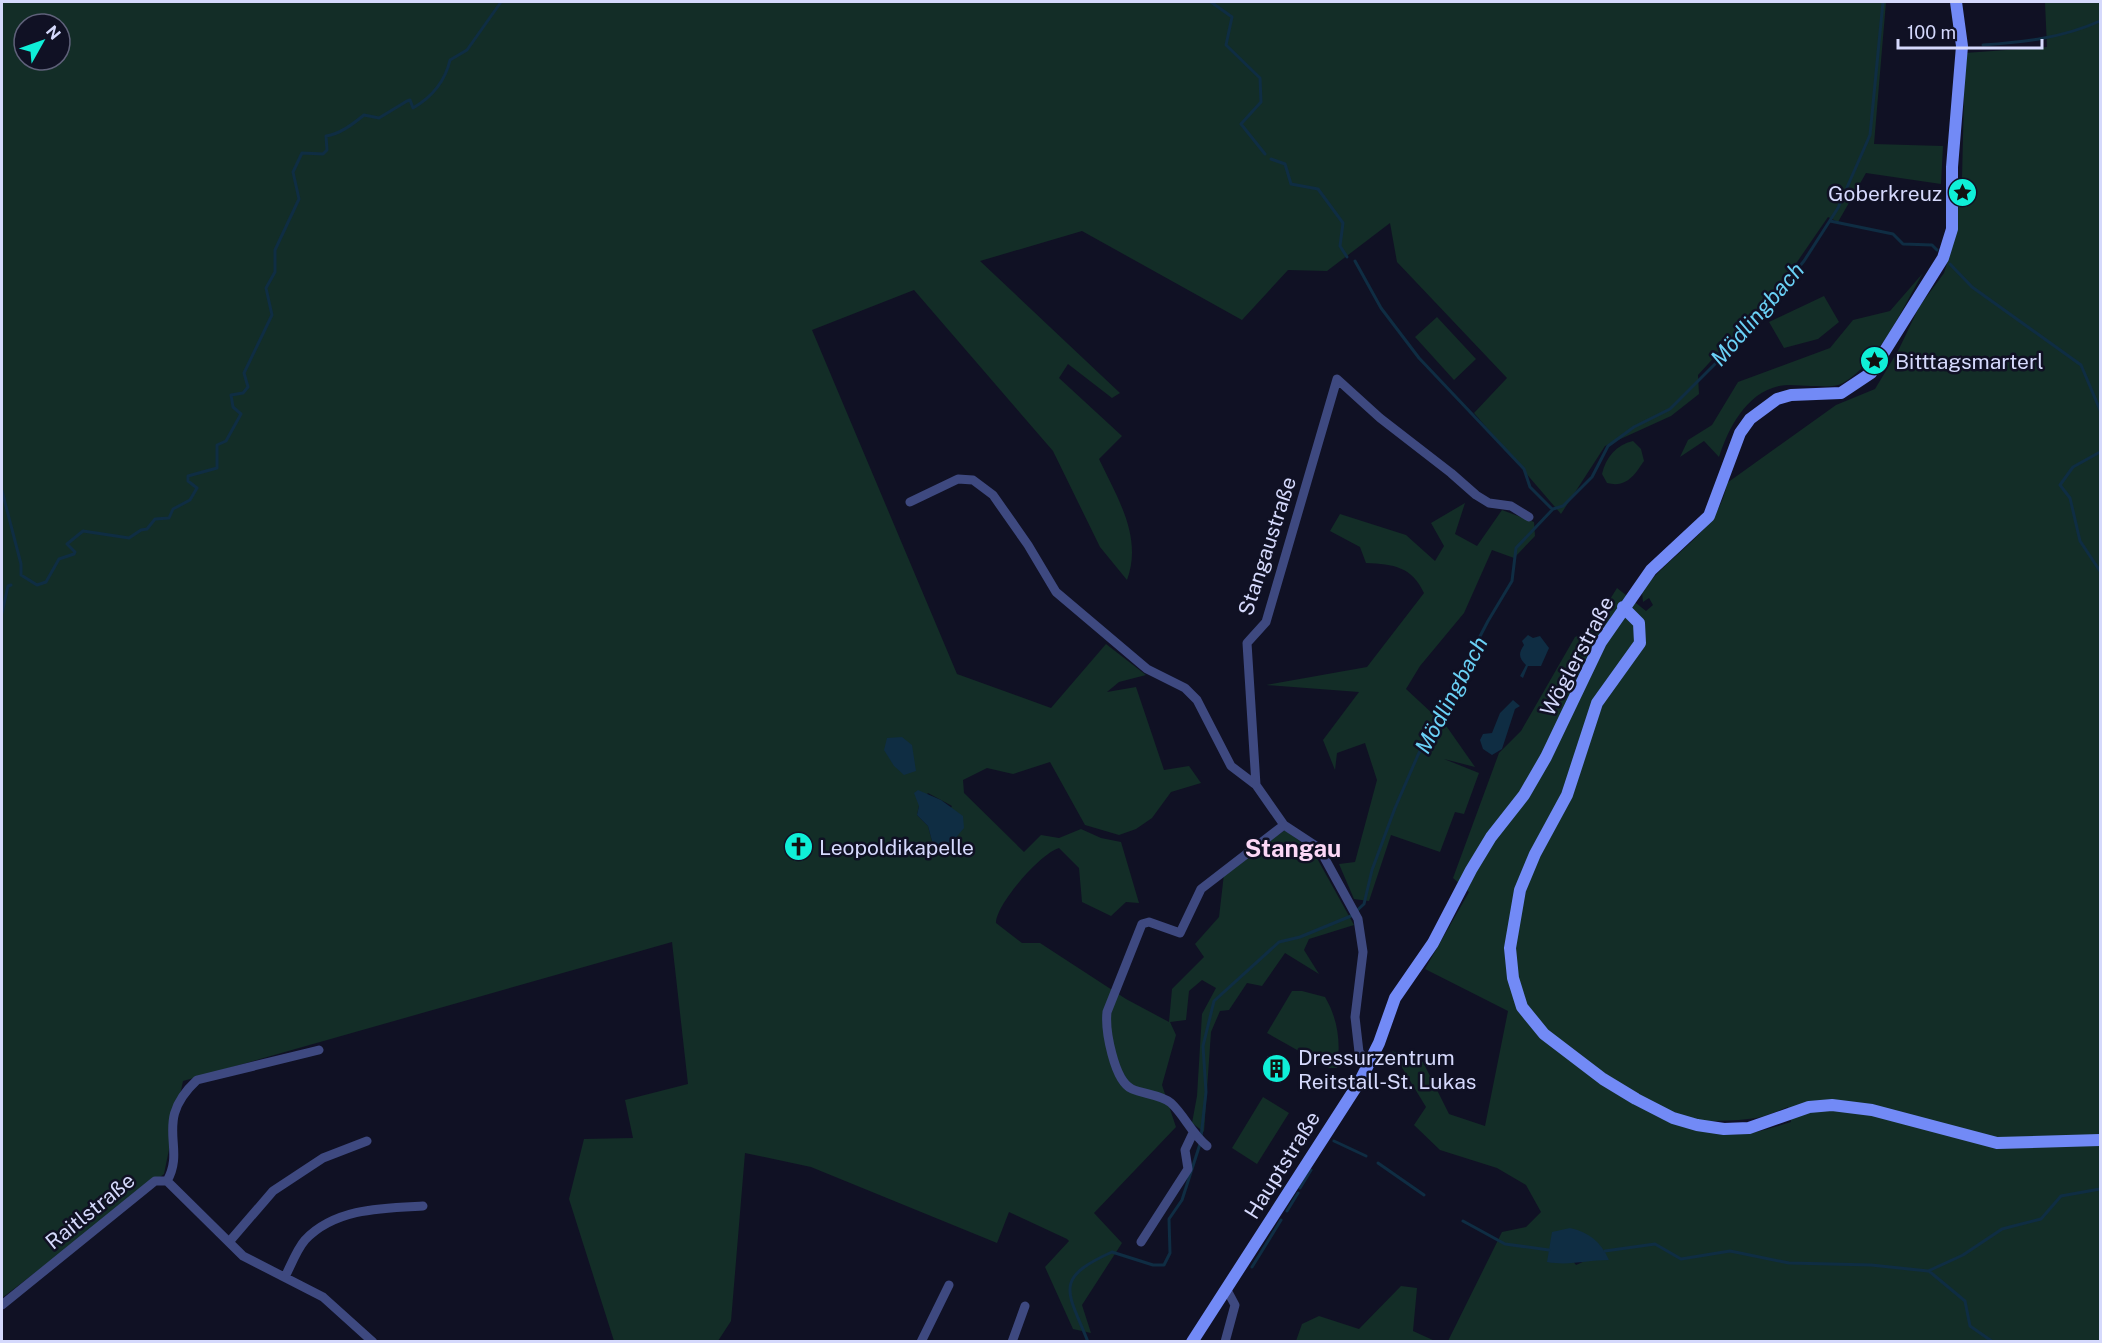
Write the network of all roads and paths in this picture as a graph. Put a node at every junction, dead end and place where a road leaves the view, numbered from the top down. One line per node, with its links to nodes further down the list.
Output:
1 (1956, 2): 4 (main road, Wöglerstraße)
2 (910, 501): 5 (street)
3 (1529, 517): 5 (street, Stangaustraße)
4 (1623, 607): 7 (main road, Wöglerstraße); 11 (main road)
5 (1256, 785): 6 (street)
6 (1284, 825): 9 (street); 10 (street)
7 (1433, 943): 9 (main road, Hauptstraße)
8 (319, 1050): 14 (street)
9 (1370, 1063): 20 (main road, Hauptstraße)
10 (1194, 1135): 13 (street); 17 (street)
11 (2100, 1140)
12 (368, 1141): 16 (street)
13 (1207, 1146)
14 (166, 1181): 16 (street, Raitlstraße); 21 (street, Raitlstraße)
15 (423, 1206): 18 (street)
16 (230, 1242): 18 (street, Raitlstraße)
17 (1141, 1242)
18 (285, 1277): 23 (street, Raitlstraße)
19 (949, 1285): 24 (street)
20 (1227, 1290): 26 (main road, Hauptstraße); 27 (street)
21 (2, 1305)
22 (1025, 1306): 25 (street)
23 (373, 1341)
24 (921, 1341)
25 (1012, 1341)
26 (1192, 1341)
27 (1225, 1341)

